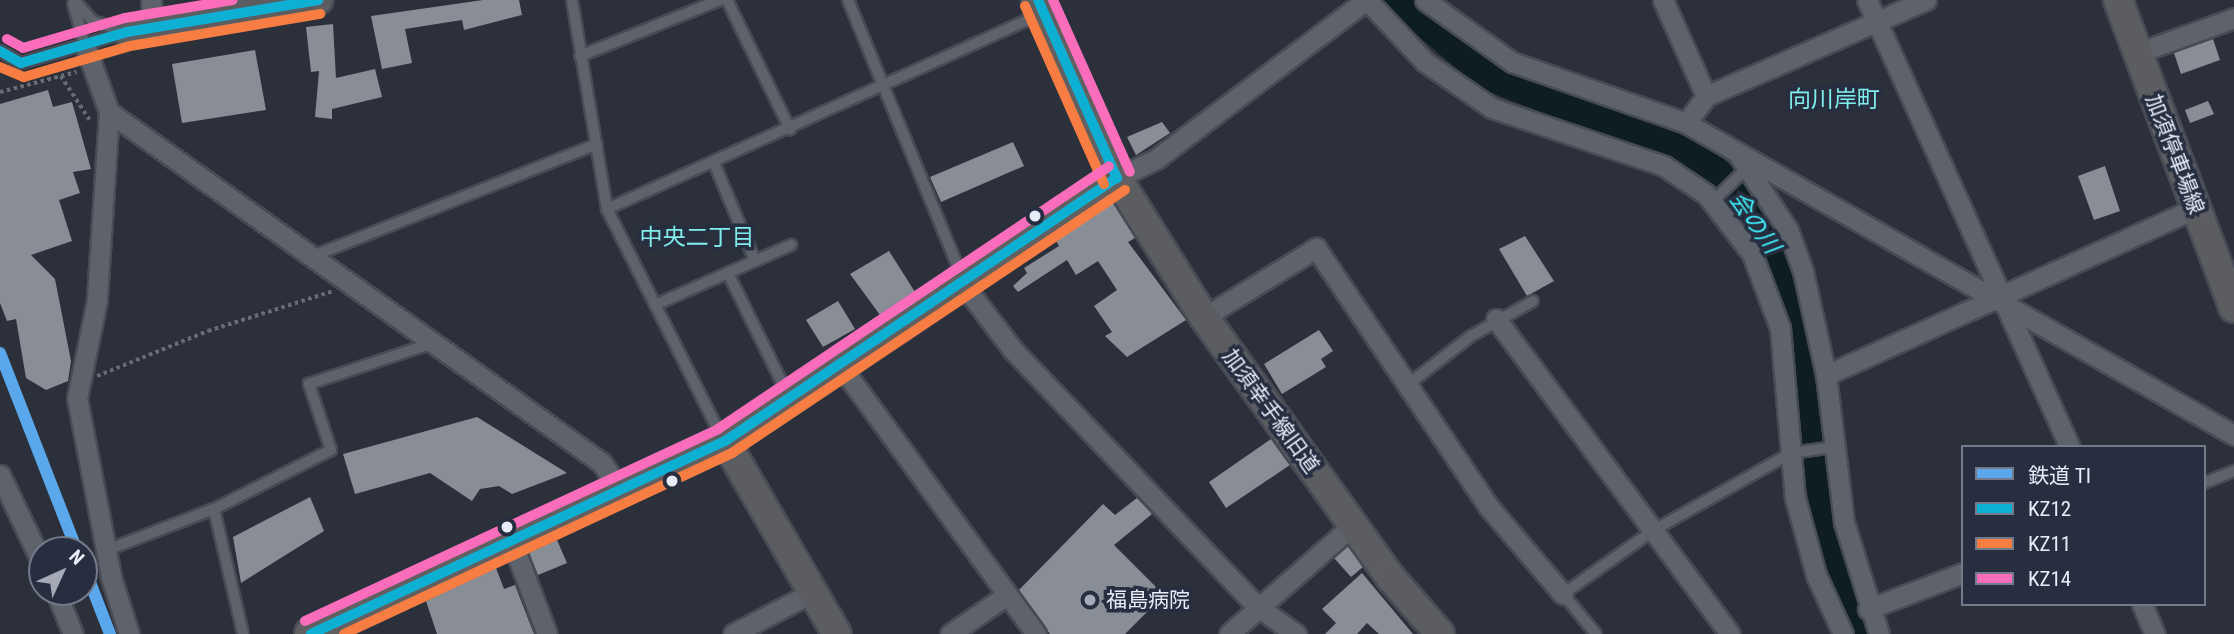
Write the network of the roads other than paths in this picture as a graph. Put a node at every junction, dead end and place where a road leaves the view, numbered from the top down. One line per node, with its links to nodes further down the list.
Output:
1 (74, 0): 16 (lane); 18 (lane)
2 (318, 0): 14 (street)
3 (572, 0): 21 (lane)
4 (720, 0): 21 (lane)
5 (727, 0): 26 (lane)
6 (848, 0): 22 (lane)
7 (1366, 0): 30 (street); 31 (street)
8 (1425, 0): 25 (street)
9 (1663, 0): 23 (street)
10 (1867, 0): 17 (street)
11 (1926, 0): 17 (street)
12 (2118, 0): 20 (street, 加須停車場線)
13 (1041, 6): 22 (lane); 30 (main road)
14 (218, 8): 16 (street)
15 (2234, 18): 20 (street)
16 (143, 20): 18 (lane)
17 (1877, 22): 23 (street); 41 (street)
18 (86, 48): 19 (lane); 24 (street)
19 (0, 51)
20 (2137, 53): 32 (street, 加須停車場線)
21 (580, 56): 27 (lane)
22 (882, 89): 26 (lane); 39 (lane)
23 (1706, 96): 25 (street)
24 (109, 112): 35 (street); 65 (street)
25 (1686, 123): 28 (street)
26 (790, 129): 29 (lane)
27 (597, 144): 33 (lane); 35 (lane)
28 (1742, 161): 31 (lane); 41 (street); 48 (street)
29 (714, 163): 33 (lane); 37 (lane)
30 (1117, 178): 39 (main road); 44 (street, 加須幸手線旧道)
31 (1712, 202): 55 (street)
32 (2196, 208): 36 (street, 加須停車場線); 41 (street)
33 (607, 209): 42 (lane)
34 (791, 245): 37 (lane)
35 (313, 256): 46 (street)
36 (2225, 258): 43 (street, 加須停車場線)
37 (755, 261): 38 (lane)
38 (728, 273): 42 (lane); 50 (lane)
39 (963, 284): 47 (main road); 72 (street)
40 (1533, 301): 45 (lane)
41 (2000, 301): 48 (street); 51 (street); 53 (street)
42 (655, 305): 52 (lane)
43 (2234, 308)
44 (1204, 317): 49 (street); 61 (street, 加須幸手線旧道)
45 (1496, 319): 49 (lane); 62 (street)
46 (433, 342): 59 (street); 60 (lane)
47 (840, 365): 50 (main road); 69 (street)
48 (1826, 375): 54 (street)
49 (1405, 387): 68 (street)
50 (789, 398): 52 (main road)
51 (2234, 435)
52 (725, 441): 59 (main road); 67 (street)
53 (2069, 445)
54 (1834, 447): 55 (lane); 73 (street)
55 (1791, 453): 62 (lane); 88 (street)
56 (2234, 471): 58 (lane)
57 (0, 475): 63 (street)
58 (2206, 482)
59 (621, 492): 64 (main road)
60 (214, 509): 65 (lane); 76 (lane)
61 (1353, 525): 72 (street); 85 (street, 加須幸手線旧道)
62 (1654, 530): 68 (lane); 87 (street)
63 (29, 536)
64 (512, 542): 77 (main road); 78 (street)
65 (107, 550): 75 (street)
66 (1961, 574): 73 (street)
67 (813, 592): 79 (street); 80 (street)
68 (1563, 594): 86 (lane)
69 (1007, 595): 81 (street); 82 (street)
70 (62, 606): 74 (street)
71 (2143, 606): 90 (street)
72 (1258, 607): 83 (street); 84 (street)
73 (1868, 609): 89 (street)
74 (73, 634)
75 (130, 634)
76 (243, 634)
77 (311, 634)
78 (547, 634)
79 (733, 634)
80 (837, 634)
81 (950, 634)
82 (1035, 634)
83 (1229, 634)
84 (1296, 634)
85 (1440, 634)
86 (1596, 634)
87 (1730, 634)
88 (1843, 634)
89 (1879, 634)
90 (2155, 634)

